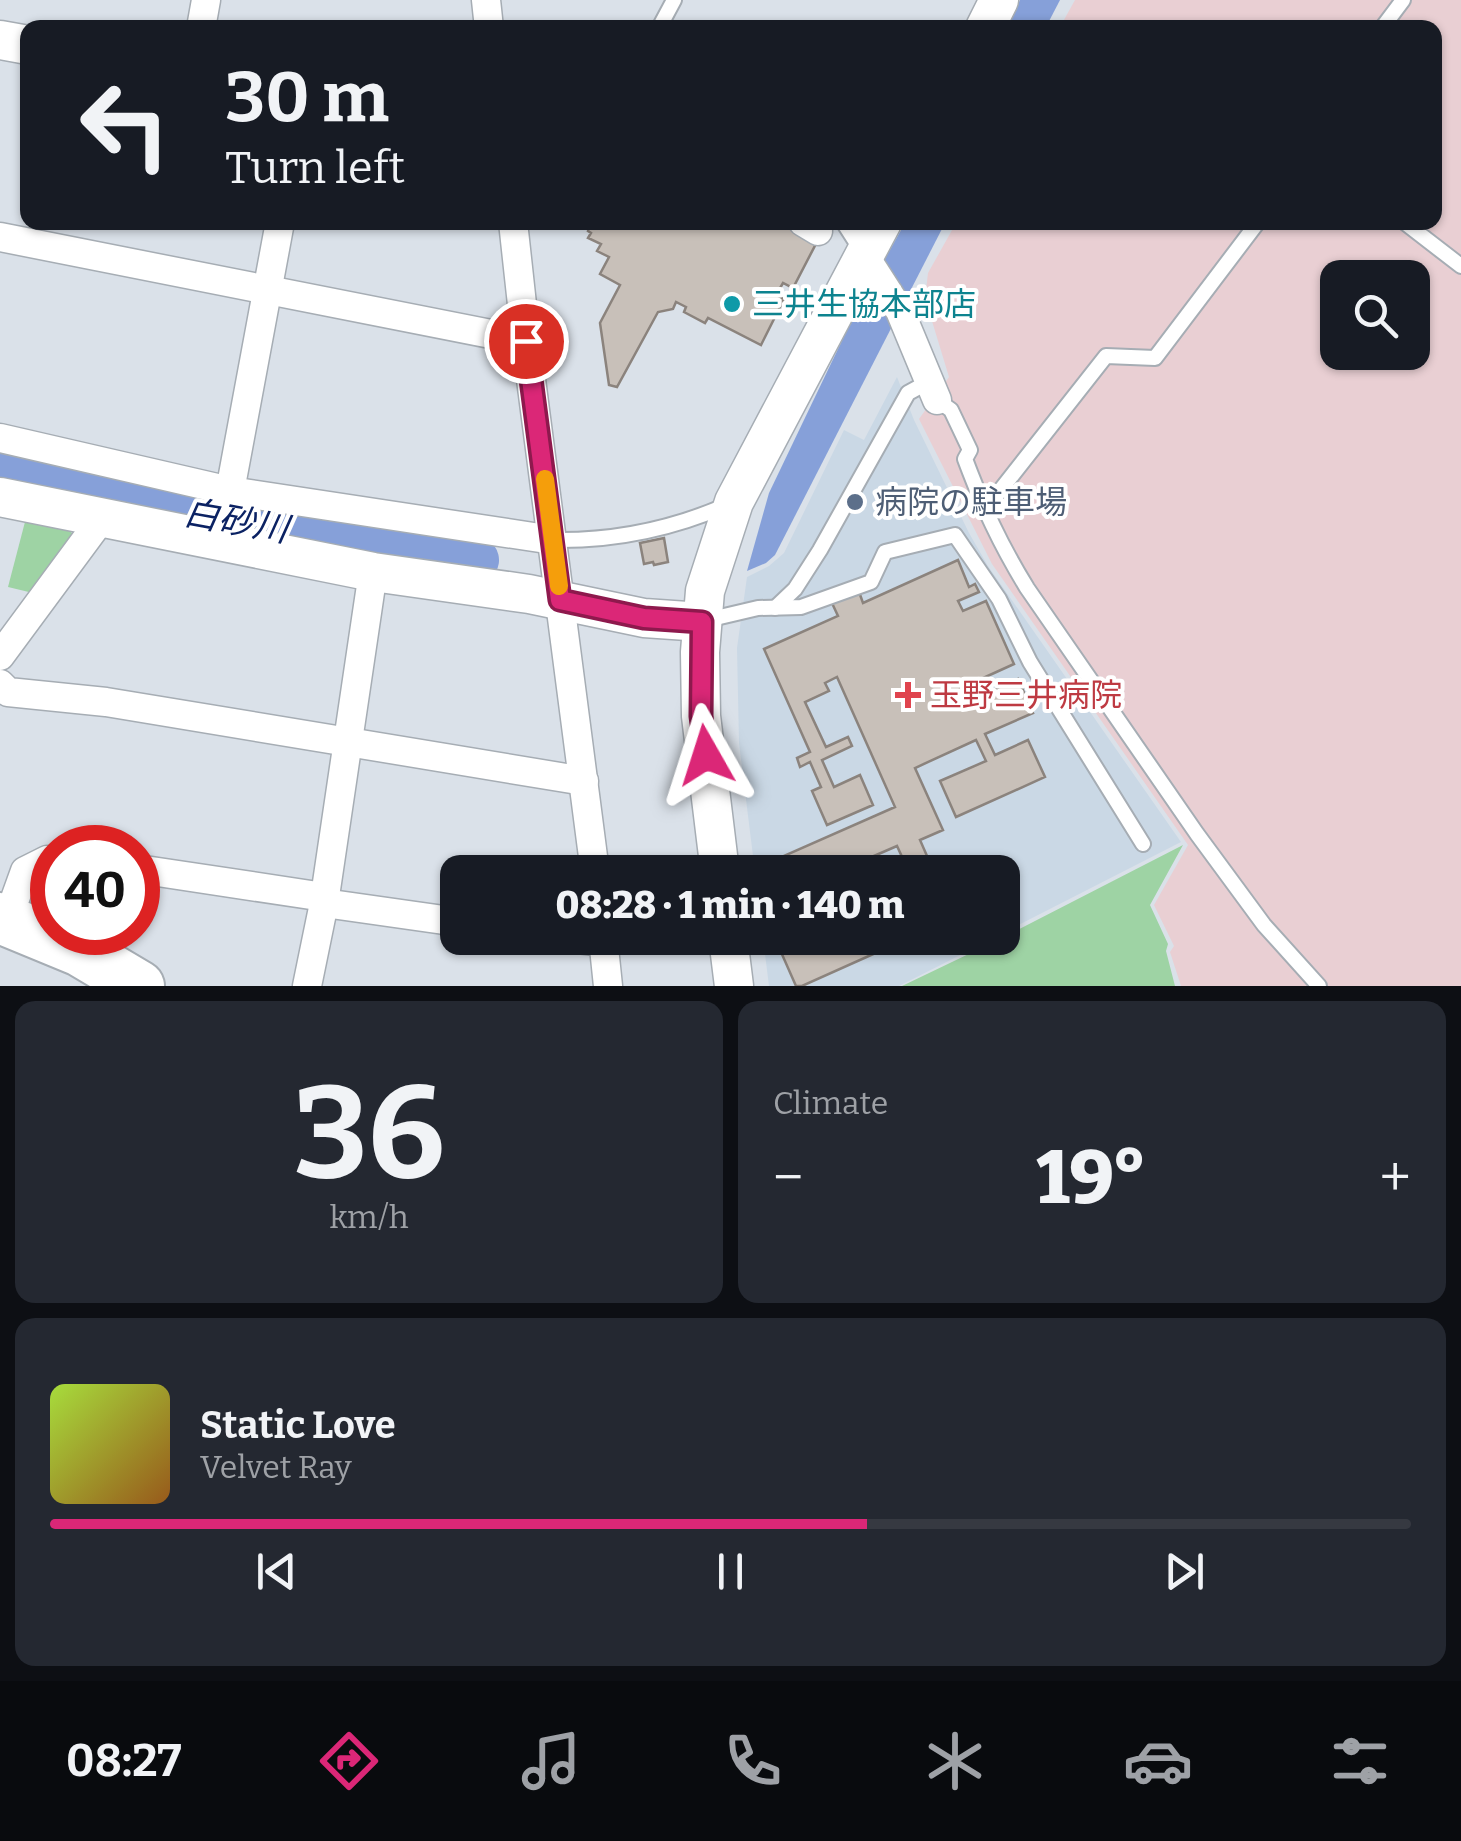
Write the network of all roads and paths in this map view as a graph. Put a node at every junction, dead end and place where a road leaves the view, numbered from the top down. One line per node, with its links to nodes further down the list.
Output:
1 (279, 230): 9 (street)
2 (514, 230): 10 (street)
3 (832, 230): 7 (lane)
4 (1252, 230): 15 (lane)
5 (1414, 230): 8 (lane)
6 (0, 237): 9 (street)
7 (874, 250): 11 (street); 14 (street)
8 (1461, 266)
9 (269, 289): 10 (street); 16 (street)
10 (526, 341): 18 (street)
11 (933, 390): 15 (lane); 21 (lane)
12 (0, 438): 16 (street)
13 (0, 496): 17 (street)
14 (734, 502): 18 (lane); 22 (street)
15 (984, 511): 41 (lane)
16 (226, 515): 17 (street); 18 (street); 19 (street)
17 (102, 518): 23 (street)
18 (553, 540): 20 (street)
19 (374, 572): 20 (street); 25 (street)
20 (560, 600): 22 (street); 26 (street)
21 (775, 608): 22 (lane); 27 (lane)
22 (702, 622): 29 (street)
23 (0, 656)
24 (0, 684): 25 (street)
25 (348, 742): 26 (street); 32 (street)
26 (584, 782): 28 (street)
27 (1144, 844)
28 (593, 855)
29 (718, 855)
30 (30, 869): 34 (street)
31 (160, 873): 32 (street)
32 (324, 900): 33 (street); 38 (street)
33 (440, 919)
34 (3, 920): 37 (highway)
35 (605, 955): 39 (street)
36 (730, 955): 40 (street)
37 (138, 986)
38 (307, 986)
39 (608, 986)
40 (734, 986)
41 (1319, 986)

